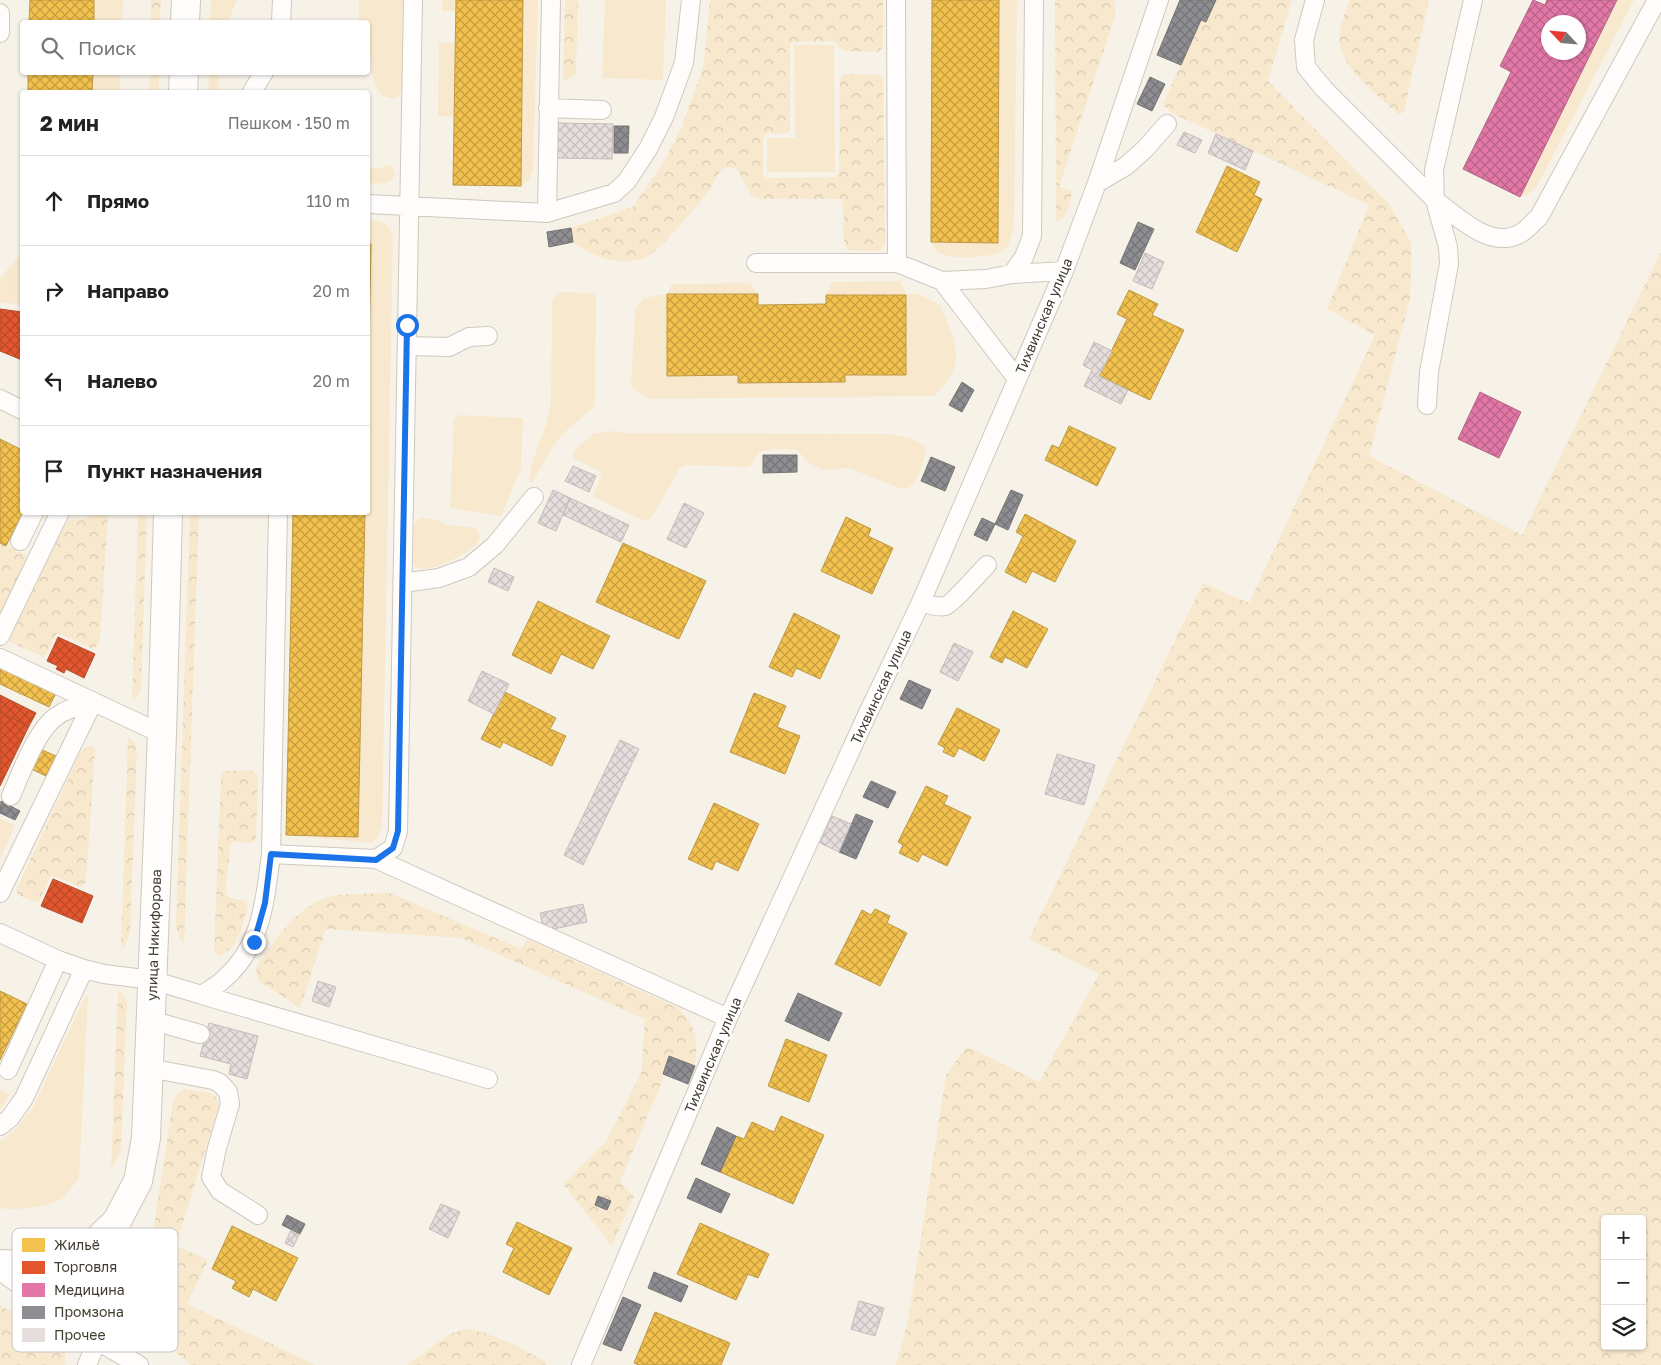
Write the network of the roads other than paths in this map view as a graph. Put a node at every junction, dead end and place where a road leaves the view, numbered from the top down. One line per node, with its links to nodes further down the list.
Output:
1 (186, 0): 13 (main road)
2 (282, 0): 14 (lane)
3 (413, 0): 26 (lane)
4 (551, 0): 20 (lane)
5 (691, 0): 27 (lane)
6 (896, 0): 29 (lane)
7 (1034, 0): 31 (lane)
8 (1159, 0): 23 (lane, Тихвинская улица)
9 (1315, 0): 24 (lane)
10 (1473, 0): 24 (lane)
11 (1657, 0): 24 (lane)
12 (0, 13): 15 (lane)
13 (185, 20)
14 (281, 20)
15 (0, 33)
16 (184, 75): 18 (main road)
17 (262, 75): 19 (lane)
18 (183, 90)
19 (253, 90)
20 (548, 108): 21 (lane); 27 (lane)
21 (602, 110)
22 (1167, 124): 23 (lane)
23 (1097, 184): 30 (lane, Тихвинская улица)
24 (1435, 200): 37 (lane)
25 (370, 204): 26 (lane)
26 (409, 206): 27 (lane); 34 (lane)
27 (546, 212)
28 (756, 263): 29 (lane)
29 (897, 263): 32 (lane)
30 (1064, 270): 31 (lane); 35 (lane, Тихвинская улица)
31 (1012, 274): 32 (lane)
32 (942, 282): 35 (lane)
33 (488, 336): 34 (lane)
34 (407, 346): 46 (lane)
35 (1017, 379): 47 (lane, Тихвинская улица)
36 (0, 399): 38 (lane)
37 (1427, 404)
38 (20, 409)
39 (534, 497): 46 (lane)
40 (33, 515): 44 (lane)
41 (59, 515): 48 (lane)
42 (168, 515): 51 (main road, улица Никифорова)
43 (278, 515): 53 (lane)
44 (20, 541)
45 (987, 565): 47 (lane)
46 (402, 583): 54 (lane)
47 (921, 602): 61 (lane, Тихвинская улица)
48 (0, 636)
49 (0, 658): 50 (lane)
50 (93, 702): 51 (lane); 52 (lane); 55 (lane)
51 (162, 734): 59 (main road, улица Никифорова)
52 (10, 796)
53 (271, 854): 54 (lane); 60 (lane)
54 (376, 860): 61 (lane)
55 (0, 892)
56 (0, 933): 57 (lane)
57 (58, 960): 58 (lane); 65 (lane)
58 (84, 969): 59 (lane); 67 (lane)
59 (152, 980): 60 (lane); 62 (main road, улица Никифорова)
60 (202, 994): 66 (lane)
61 (728, 1018): 76 (lane, Тихвинская улица)
62 (150, 1020): 63 (lane); 64 (main road, улица Никифорова)
63 (200, 1034)
64 (149, 1068): 68 (lane); 69 (main road, улица Никифорова)
65 (8, 1070)
66 (488, 1078)
67 (0, 1126)
68 (258, 1215)
69 (110, 1228)
70 (0, 1271): 71 (lane)
71 (12, 1280)
72 (92, 1352): 74 (lane)
73 (116, 1352): 75 (lane)
74 (87, 1365)
75 (139, 1365)
76 (581, 1365)

